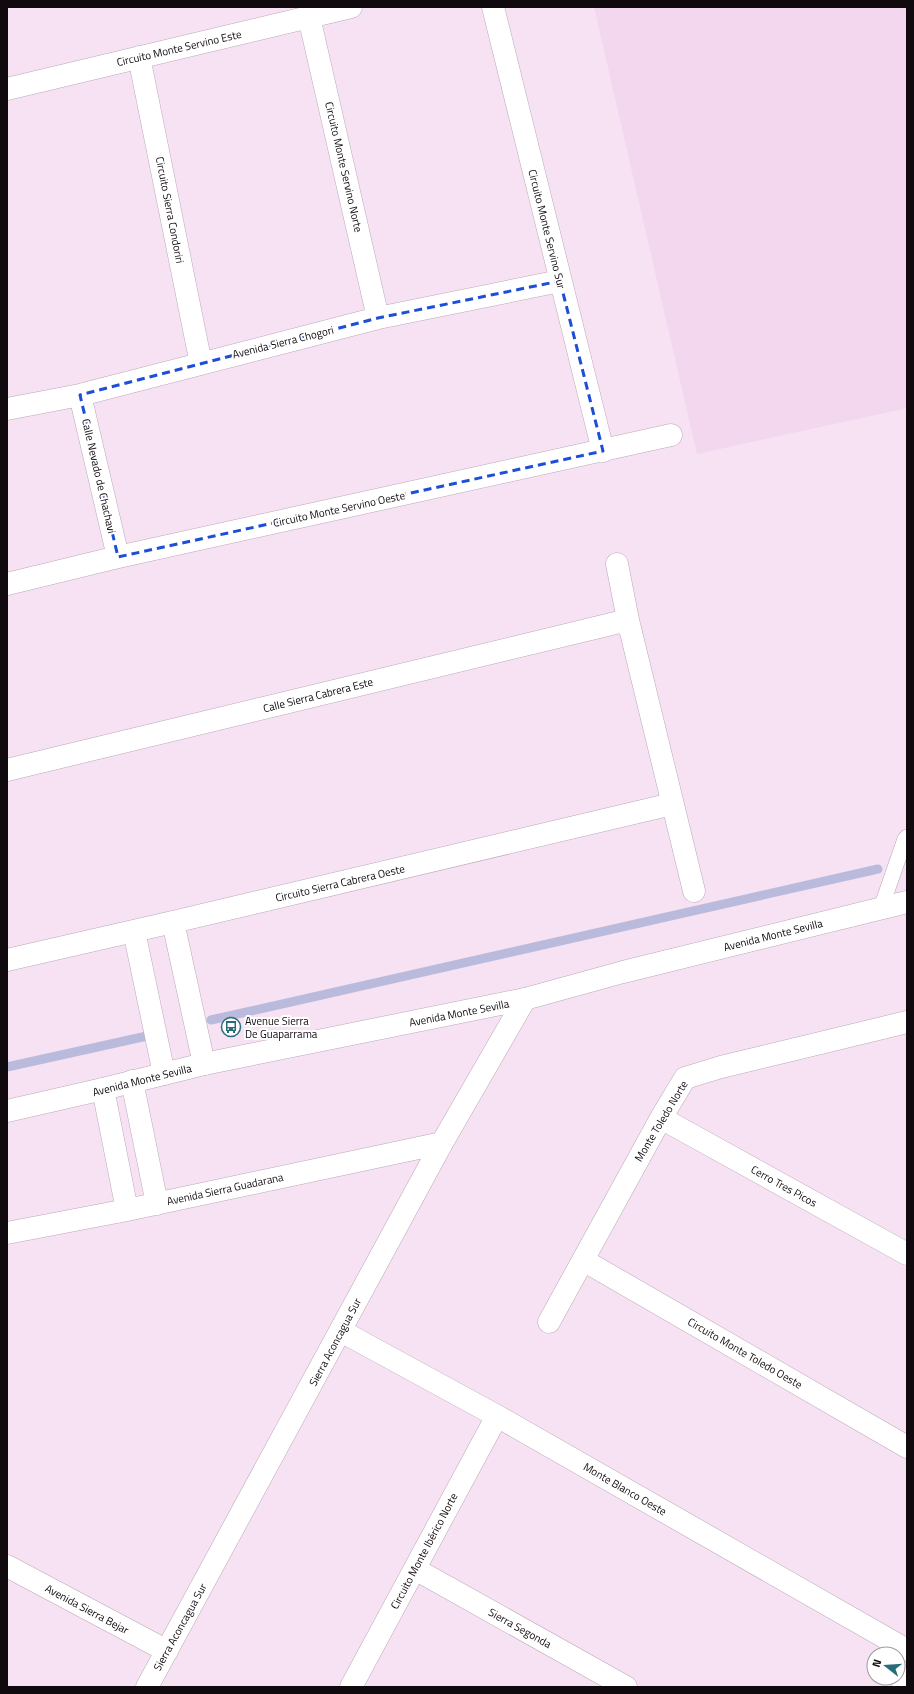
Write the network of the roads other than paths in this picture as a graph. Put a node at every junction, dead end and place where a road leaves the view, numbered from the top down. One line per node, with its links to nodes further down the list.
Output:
1 (351, 7): 3 (street, Circuito Monte Servino Este)
2 (493, 7): 6 (street, Circuito Monte Servino Sur)
3 (309, 17): 4 (street, Circuito Monte Servino Este); 7 (street, Circuito Monte Servino Norte)
4 (139, 57): 5 (street, Circuito Monte Servino Este); 8 (street, Circuito Sierra Condoriri)
5 (7, 89)
6 (560, 281): 7 (street, Avenida Sierra Chogori); 12 (street, Circuito Monte Servino Sur)
7 (378, 318): 8 (street, Avenida Sierra Chogori)
8 (201, 364): 9 (street, Avenida Sierra Chogori)
9 (80, 395): 10 (street, Avenida Sierra Chogori); 13 (street, Calle Nevado de Chachavi)
10 (7, 409)
11 (670, 435): 12 (street, Circuito Monte Servino Oeste)
12 (603, 451): 13 (street, Circuito Monte Servino Oeste)
13 (118, 557): 15 (street, Circuito Monte Servino Oeste)
14 (617, 564): 16 (street)
15 (7, 584)
16 (628, 620): 17 (street, Calle Sierra Cabrera Este); 18 (street)
17 (7, 770)
18 (672, 804): 20 (street); 23 (street, Circuito Sierra Cabrera Oeste)
19 (907, 837): 22 (lane)
20 (694, 891)
21 (907, 902): 22 (street, Avenida Monte Sevilla)
22 (881, 908): 26 (street, Avenida Monte Sevilla)
23 (173, 922): 24 (street, Circuito Sierra Cabrera Oeste); 28 (street)
24 (134, 931): 25 (street, Circuito Sierra Cabrera Oeste); 29 (street)
25 (7, 960)
26 (525, 999): 28 (street, Avenida Monte Sevilla); 34 (street, Sierra Aconcagua Sur)
27 (907, 1022): 33 (street, Monte Toledo Norte)
28 (204, 1064): 29 (street, Avenida Monte Sevilla)
29 (164, 1074): 30 (street, Avenida Monte Sevilla)
30 (132, 1082): 31 (street, Avenida Monte Sevilla); 35 (street)
31 (103, 1089): 32 (street, Avenida Monte Sevilla); 36 (street)
32 (7, 1111)
33 (661, 1118): 38 (street, Cerro Tres Picos); 39 (street, Monte Toledo Norte)
34 (442, 1143): 35 (street, Avenida Sierra Guadarana); 41 (street, Sierra Aconcagua Sur)
35 (158, 1204): 36 (street, Avenida Sierra Guadarana)
36 (127, 1210): 37 (street, Avenida Sierra Guadarana)
37 (7, 1233)
38 (907, 1254)
39 (583, 1260): 40 (street, Monte Toledo Norte); 43 (street, Circuito Monte Toledo Oeste)
40 (549, 1322)
41 (341, 1331): 42 (street, Monte Blanco Oeste); 47 (street, Sierra Aconcagua Sur)
42 (497, 1416): 45 (street, Circuito Monte Ibérico Norte); 46 (street, Monte Blanco Oeste)
43 (907, 1447)
44 (7, 1566): 47 (street, Avenida Sierra Bejar)
45 (414, 1569): 50 (street, Circuito Monte Ibérico Norte); 51 (street, Sierra Segonda)
46 (907, 1650)
47 (167, 1651): 49 (street, Sierra Aconcagua Sur)
48 (907, 1679): 52 (street)
49 (147, 1687)
50 (351, 1687)
51 (626, 1687)
52 (903, 1687)

